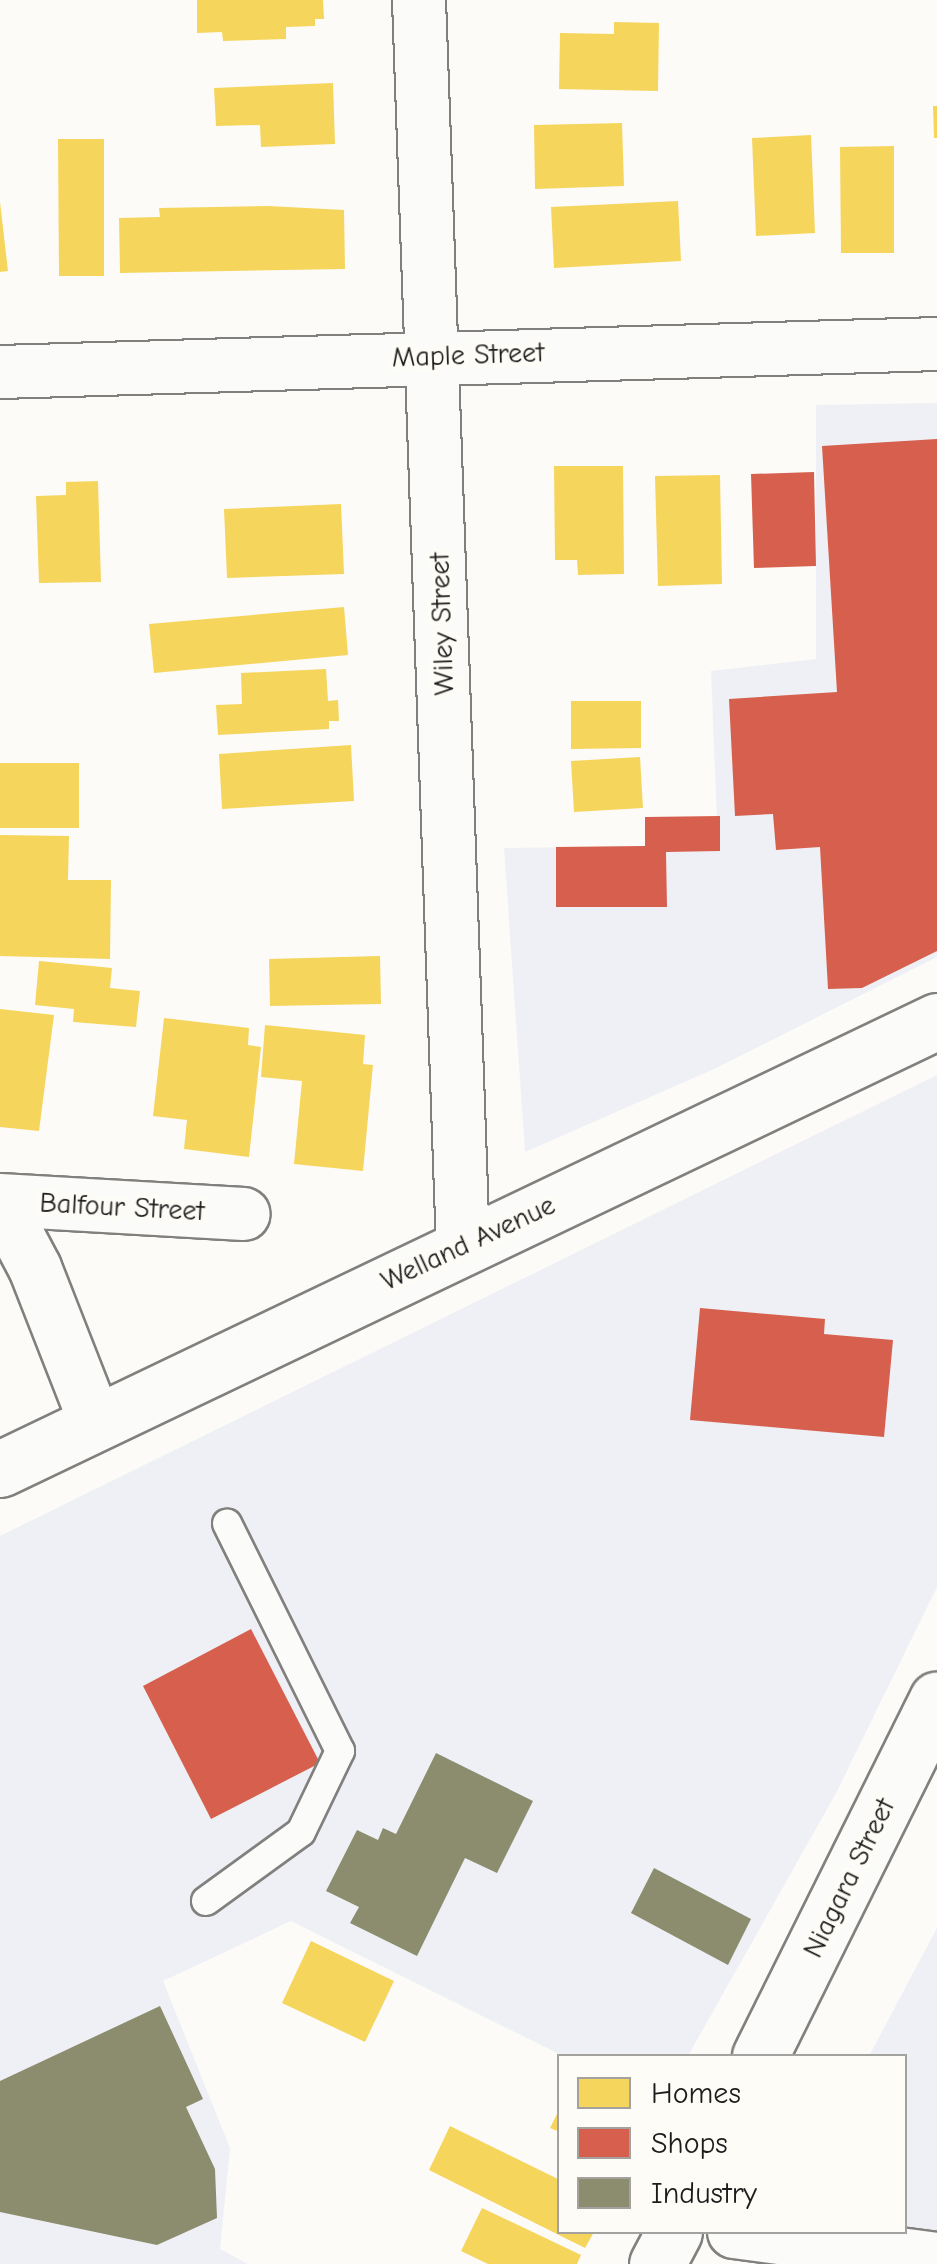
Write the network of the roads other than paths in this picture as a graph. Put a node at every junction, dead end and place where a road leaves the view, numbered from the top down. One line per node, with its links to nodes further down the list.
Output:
1 (419, 0): 3 (street, Wiley Street)
2 (937, 344): 3 (street, Maple Street)
3 (433, 356): 4 (street, Maple Street); 8 (street, Wiley Street)
4 (0, 372)
5 (937, 1021): 8 (main road, Welland Avenue)
6 (0, 1201): 7 (street, Balfour Street); 9 (street, Balfour Street)
7 (244, 1214)
8 (464, 1248): 9 (main road, Welland Avenue)
9 (96, 1424): 10 (main road, Welland Avenue)
10 (0, 1469)
11 (227, 1523): 13 (lane)
12 (937, 1698): 14 (main road, Niagara Street)
13 (206, 1901)
14 (761, 2054)
15 (673, 2234): 18 (main road)
16 (749, 2234): 17 (street)
17 (937, 2259)
18 (657, 2264)

